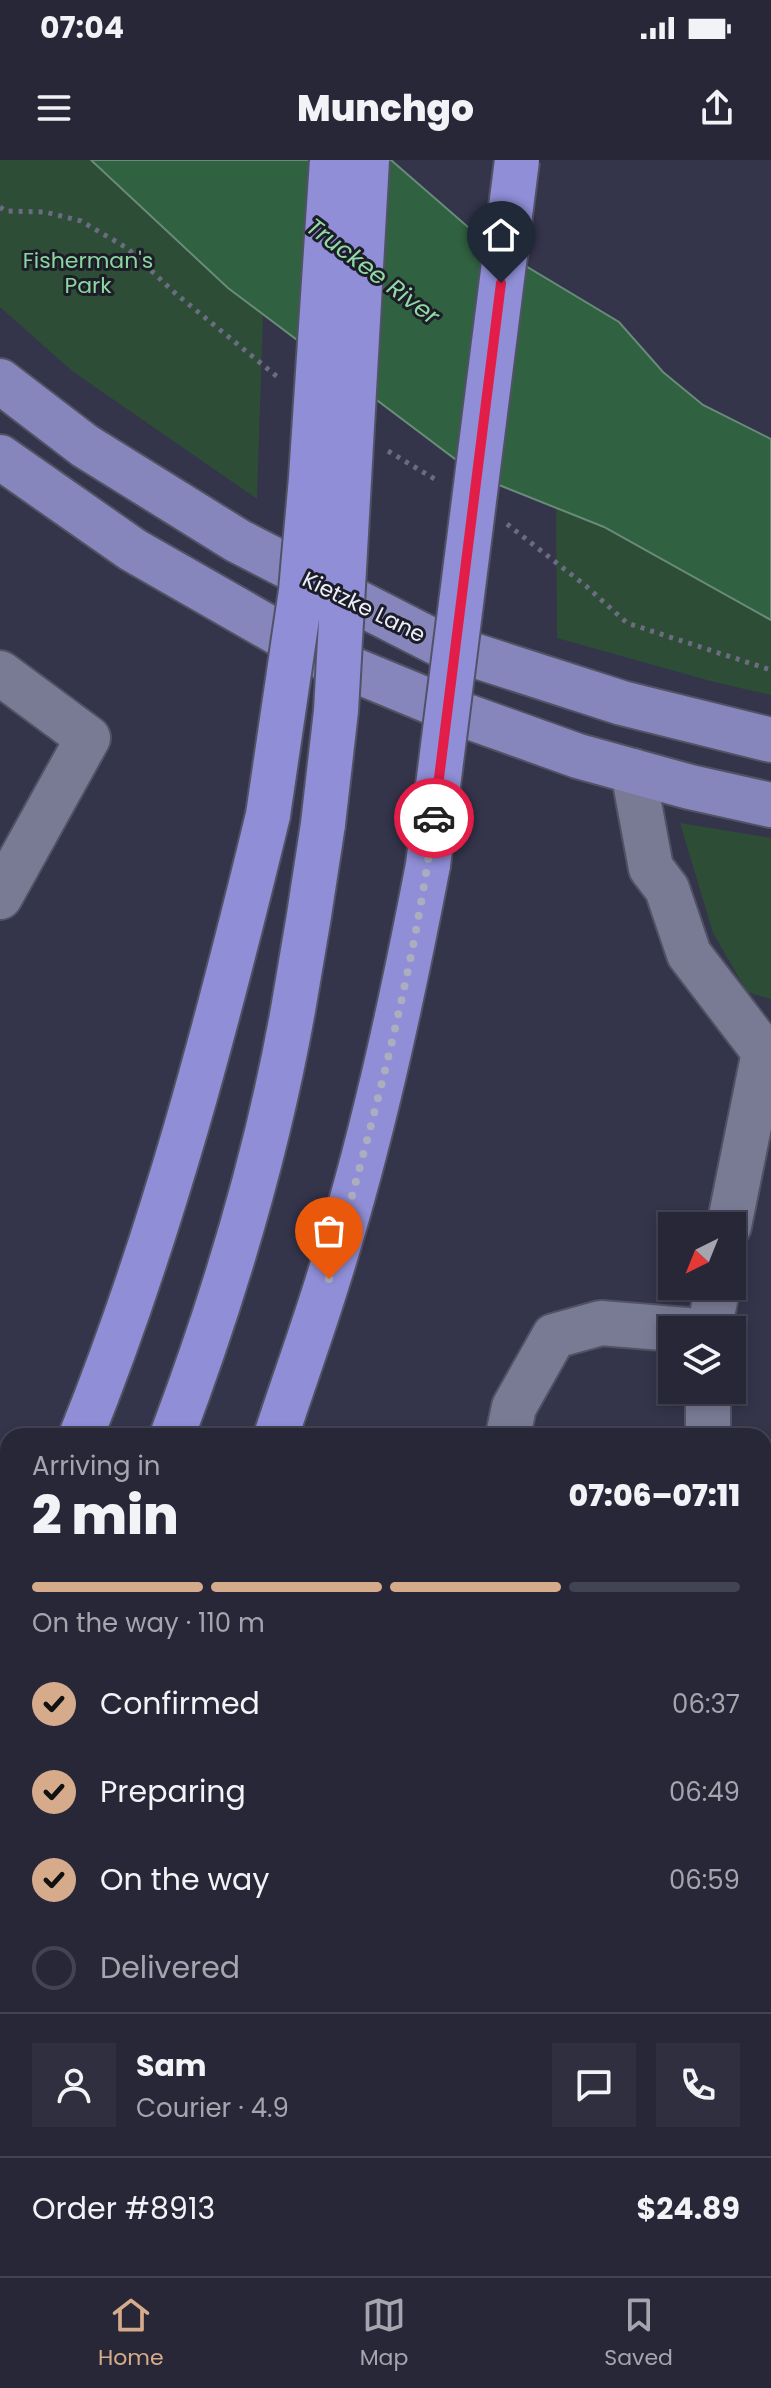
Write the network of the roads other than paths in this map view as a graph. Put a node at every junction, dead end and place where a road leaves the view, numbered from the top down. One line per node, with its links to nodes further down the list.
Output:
1 (332, 160): 17 (highway, bridge)
2 (367, 160): 18 (highway, bridge)
3 (517, 160): 13 (highway, bridge)
4 (0, 381): 7 (main road, Kietzke Lane)
5 (0, 457): 8 (main road)
6 (0, 673): 10 (lane)
7 (757, 737)
8 (633, 771): 9 (main road); 11 (lane)
9 (771, 805)
10 (0, 897)
11 (712, 983): 12 (lane); 14 (lane)
12 (771, 1009)
13 (354, 1192): 19 (highway); 20 (highway)
14 (732, 1212)
15 (658, 1328): 21 (lane)
16 (708, 1404): 22 (lane)
17 (89, 1417)
18 (175, 1428)
19 (279, 1428)
20 (308, 1428)
21 (510, 1428)
22 (708, 1428)

